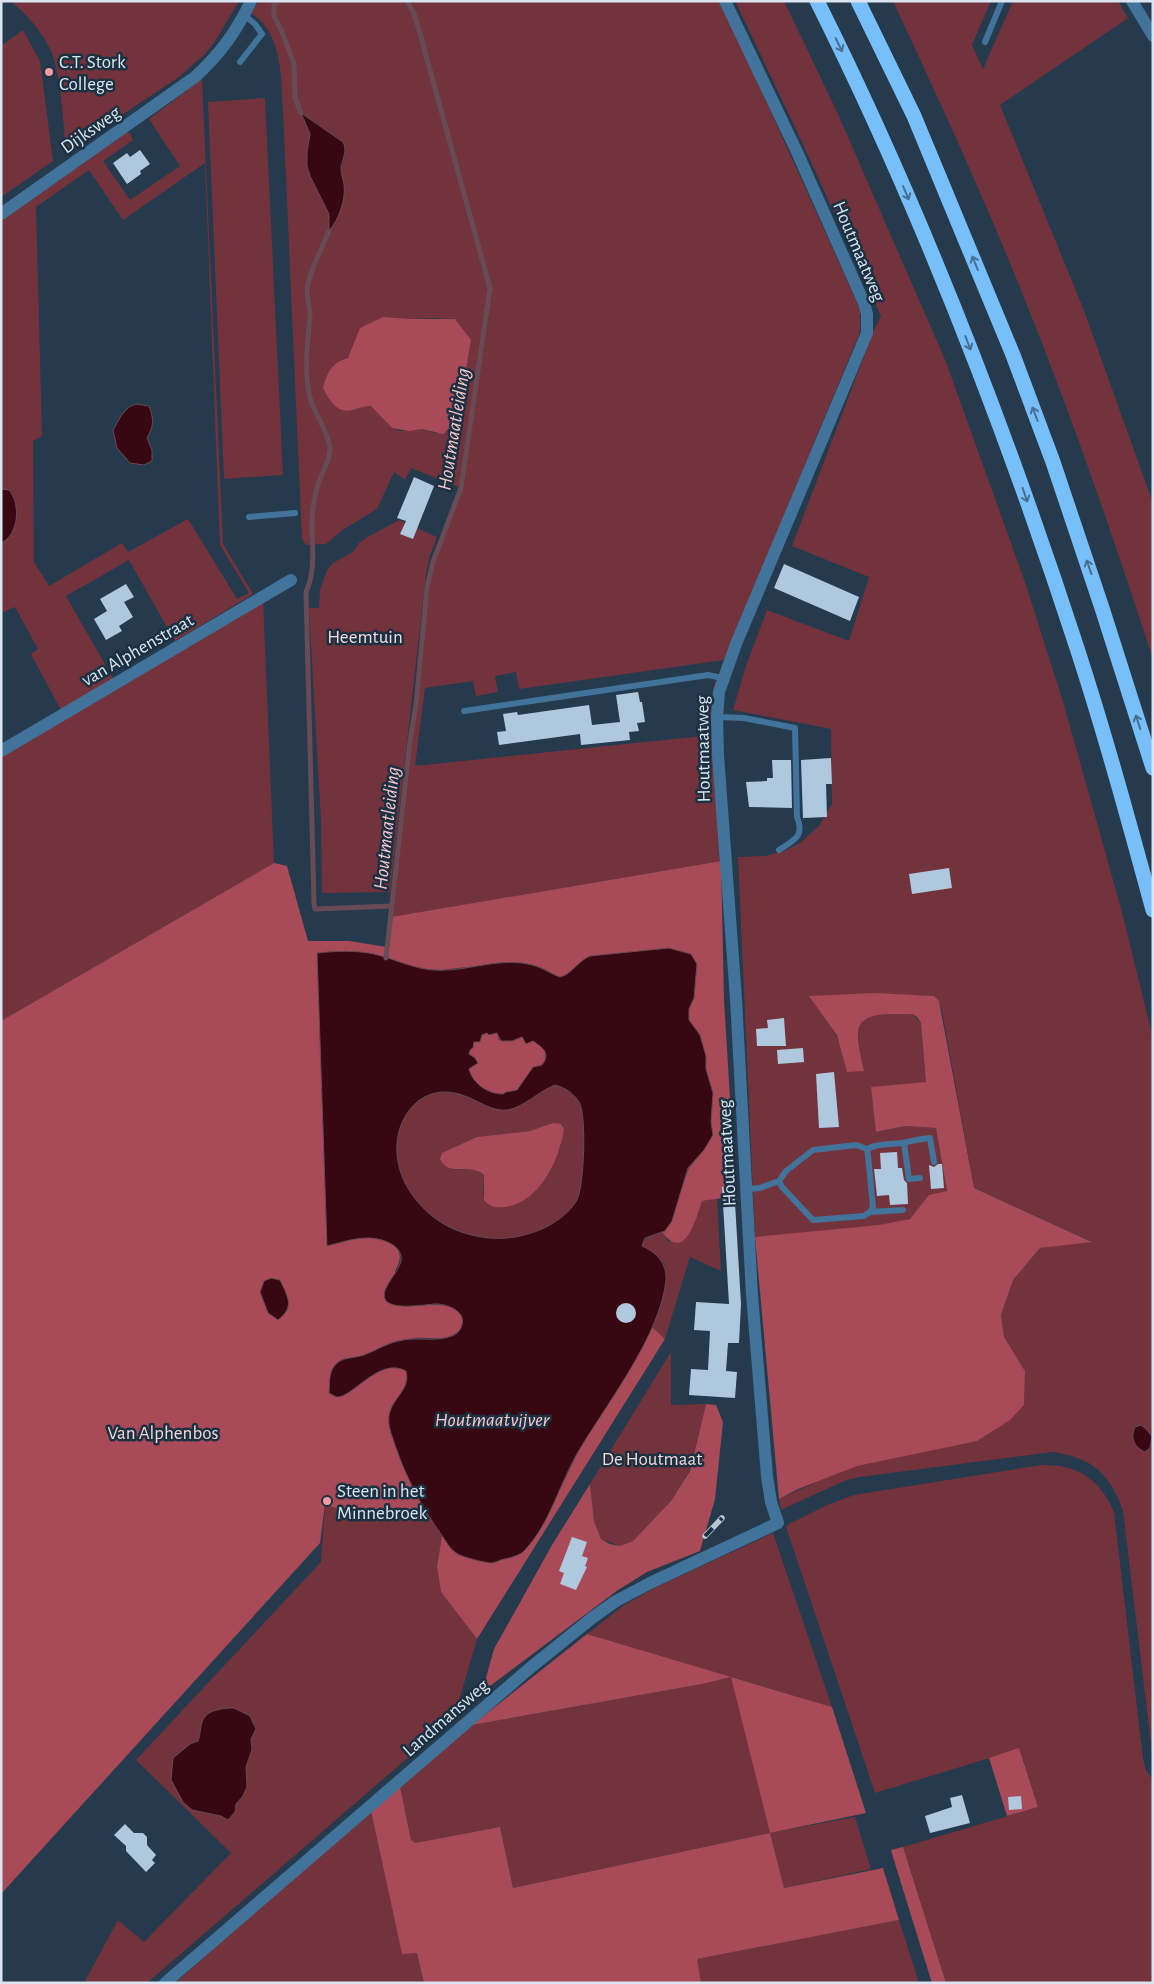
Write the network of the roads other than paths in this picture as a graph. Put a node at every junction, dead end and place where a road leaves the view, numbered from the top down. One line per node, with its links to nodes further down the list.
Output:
1 (251, 1): 7 (street, Dijksweg)
2 (725, 1): 15 (street, Houtmaatweg)
3 (817, 1): 21 (highway, one-way to 21)
4 (858, 1): 19 (highway, one-way to 4)
5 (1002, 1): 9 (lane)
6 (1132, 1): 8 (street)
7 (244, 16): 10 (lane); 11 (street, Dijksweg)
8 (1153, 36)
9 (985, 42)
10 (240, 62)
11 (1, 214)
12 (295, 513): 13 (lane)
13 (249, 517)
14 (291, 580): 18 (street, van Alphenstraat)
15 (722, 678): 16 (lane); 17 (street, Houtmaatweg)
16 (464, 711)
17 (717, 717): 20 (lane); 27 (street, Houtmaatweg)
18 (1, 751)
19 (1153, 768)
20 (779, 850)
21 (1153, 910)
22 (904, 1143): 23 (lane); 24 (lane); 25 (lane)
23 (867, 1150): 26 (lane); 29 (lane)
24 (934, 1162)
25 (920, 1178)
26 (779, 1182): 27 (lane); 29 (lane)
27 (746, 1189): 30 (street, Houtmaatweg)
28 (903, 1210): 29 (lane)
29 (870, 1212)
30 (778, 1523): 31 (street, Landmansweg)
31 (165, 1983)

